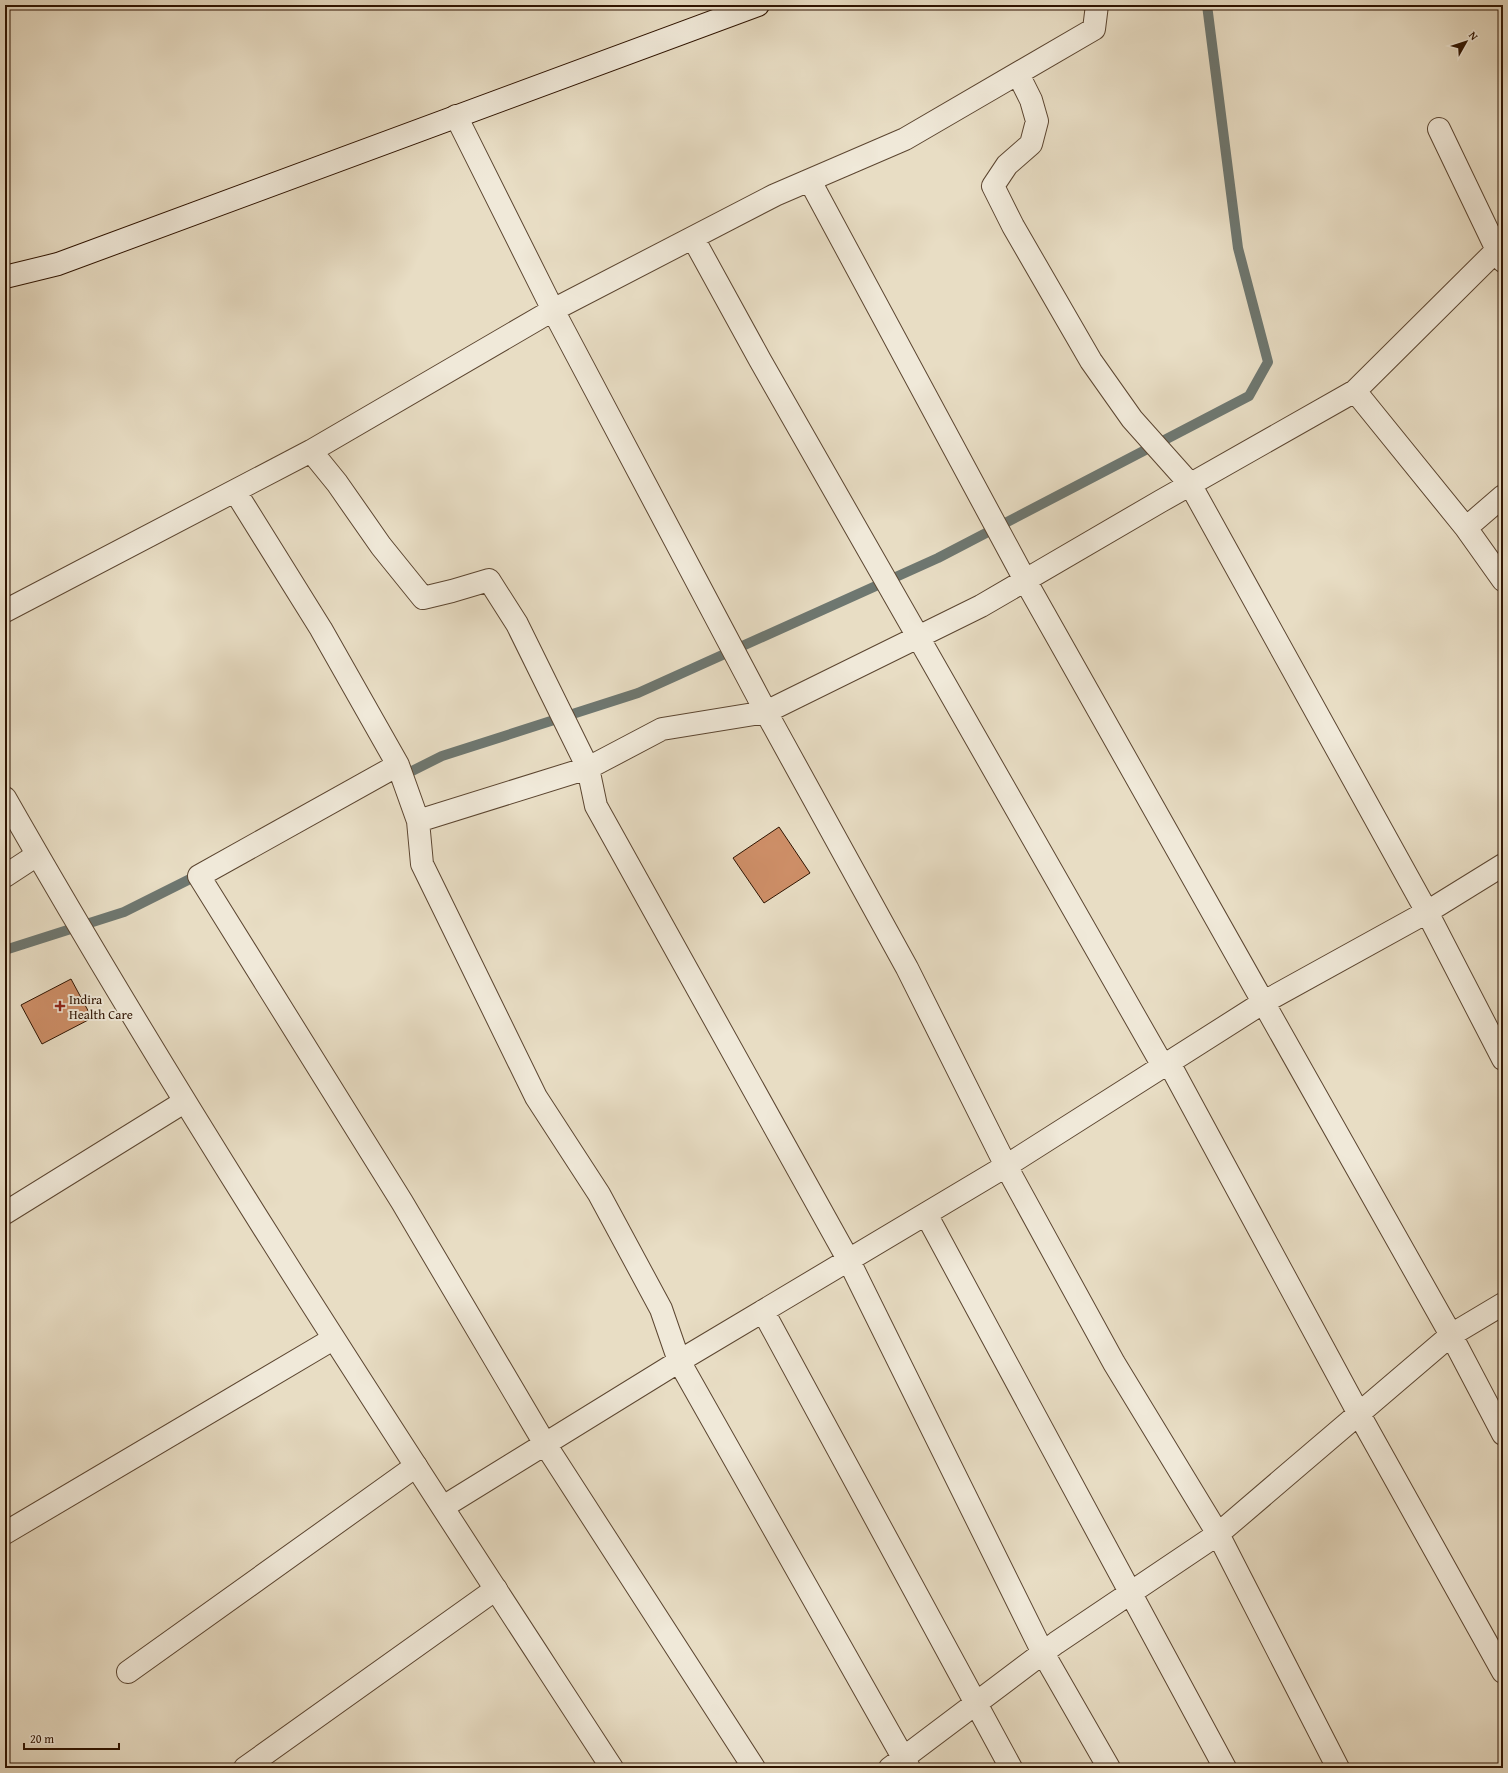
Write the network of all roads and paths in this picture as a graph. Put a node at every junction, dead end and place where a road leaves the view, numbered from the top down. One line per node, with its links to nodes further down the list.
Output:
1 (758, 5): 4 (street)
2 (1097, 5): 3 (street)
3 (1018, 74): 6 (street); 13 (street)
4 (456, 116): 9 (street); 10 (street)
5 (1439, 129): 8 (street)
6 (810, 180): 7 (street); 17 (street)
7 (693, 238): 10 (street); 20 (street)
8 (1500, 256): 11 (street)
9 (5, 277)
10 (553, 310): 12 (street); 21 (street)
11 (1356, 391): 13 (street); 16 (street)
12 (311, 451): 14 (street); 23 (street)
13 (1190, 484): 17 (street); 29 (street)
14 (235, 491): 19 (street); 22 (street)
15 (1503, 496): 16 (street)
16 (1466, 528): 18 (street)
17 (1025, 580): 20 (street); 30 (street)
18 (1503, 580)
19 (5, 611)
20 (918, 637): 21 (street); 32 (street)
21 (766, 712): 23 (street); 34 (street)
22 (398, 765): 25 (street); 45 (street)
23 (588, 768): 25 (street); 37 (street)
24 (5, 798): 26 (street)
25 (418, 821): 42 (street)
26 (38, 855): 28 (street); 33 (street)
27 (1503, 865): 29 (street)
28 (5, 876)
29 (1427, 912): 30 (street); 31 (street)
30 (1264, 1002): 32 (street); 40 (street)
31 (1503, 1059)
32 (1166, 1064): 34 (street); 43 (street)
33 (184, 1102): 35 (street); 41 (street)
34 (1006, 1166): 36 (street); 49 (street)
35 (5, 1213)
36 (926, 1214): 37 (street); 51 (street)
37 (849, 1261): 39 (street); 52 (street)
38 (1503, 1304): 40 (street)
39 (763, 1311): 42 (street); 55 (street)
40 (1451, 1335): 43 (street); 44 (street)
41 (333, 1339): 46 (street); 48 (street)
42 (679, 1361): 45 (street); 56 (street)
43 (1359, 1414): 49 (street); 54 (street)
44 (1503, 1434)
45 (545, 1444): 47 (street); 59 (street)
46 (416, 1466): 47 (street); 53 (street)
47 (443, 1507): 50 (street)
48 (5, 1533)
49 (1218, 1534): 51 (street); 63 (street)
50 (496, 1589): 57 (street); 58 (street)
51 (1131, 1592): 52 (street); 62 (street)
52 (1043, 1653): 55 (street); 61 (street)
53 (128, 1672)
54 (1503, 1672)
55 (976, 1703): 56 (street); 60 (street)
56 (900, 1765)
57 (245, 1768)
58 (612, 1768)
59 (754, 1768)
60 (1011, 1768)
61 (1109, 1768)
62 (1225, 1768)
63 (1338, 1768)

